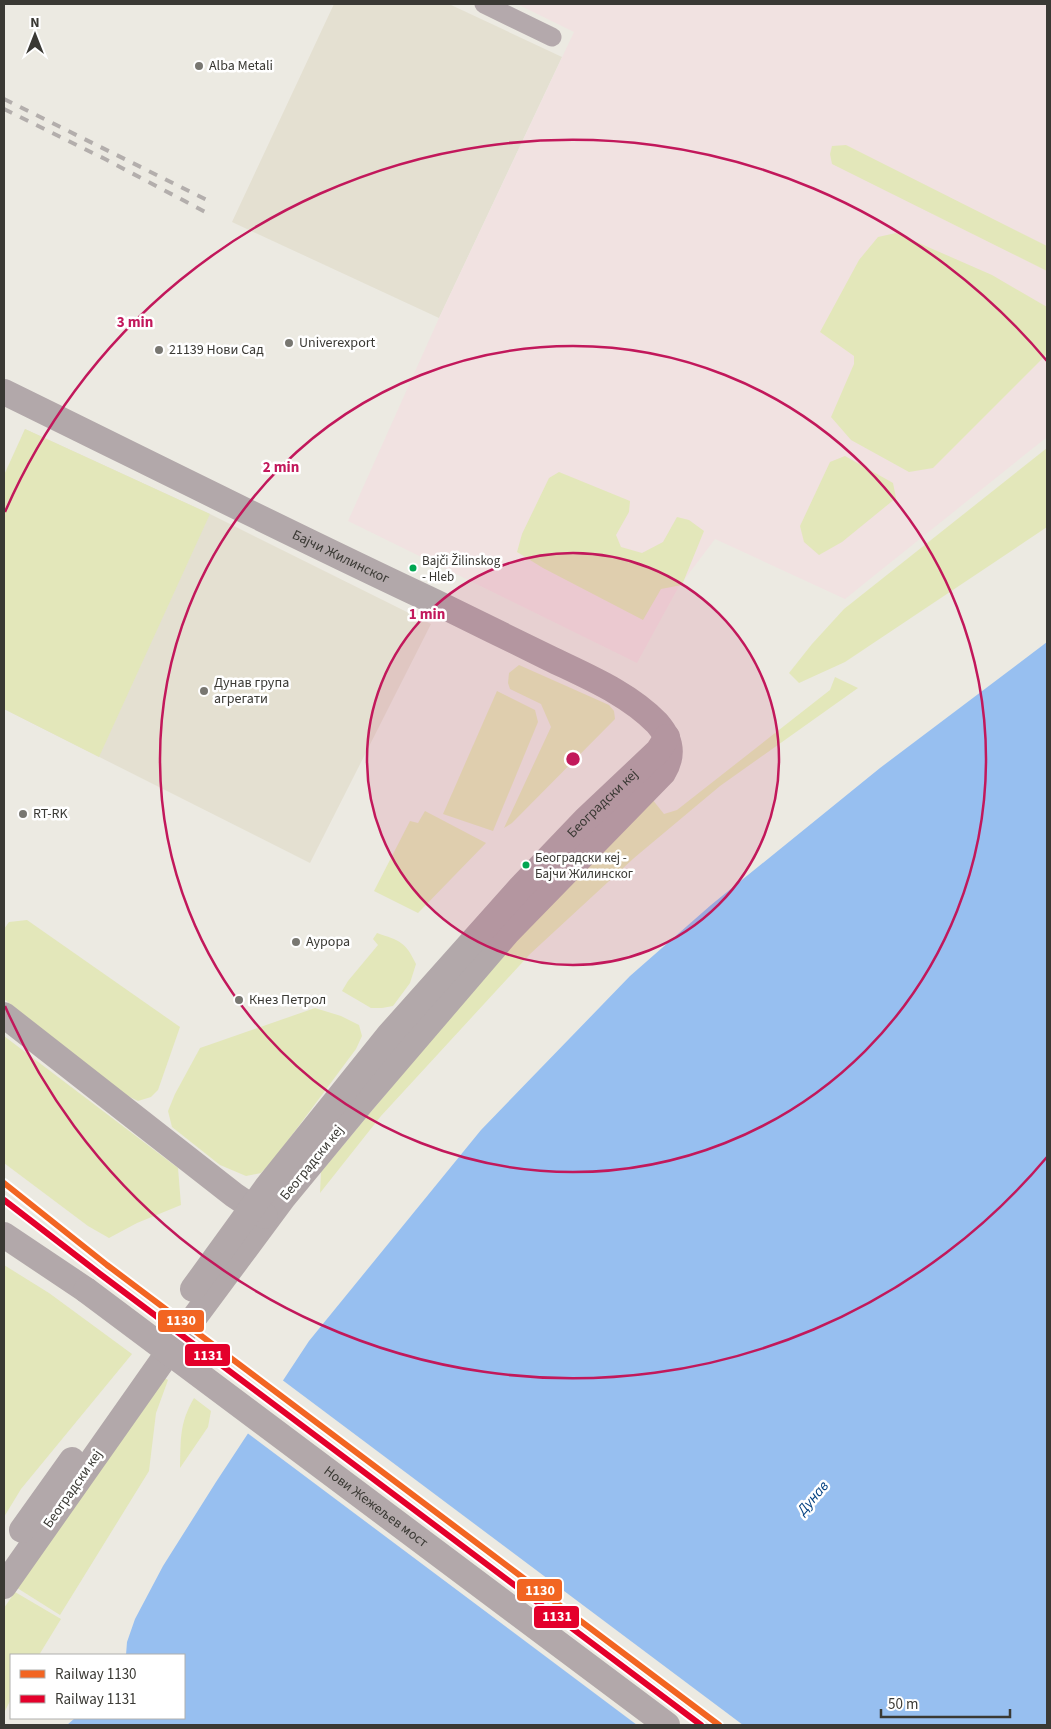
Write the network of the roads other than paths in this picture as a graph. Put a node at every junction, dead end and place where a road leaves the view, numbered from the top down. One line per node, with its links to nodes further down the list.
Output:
1 (484, 4): 2 (street)
2 (552, 37)
3 (4, 392): 4 (main road, Бајчи Жилинског)
4 (657, 766): 6 (main road, Београдски кеј)
5 (4, 1015): 6 (main road)
6 (260, 1212): 8 (main road, Београдски кеј); 9 (main road, Београдски кеј)
7 (4, 1235): 10 (main road, Нови Жежељев мост, bridge)
8 (4, 1557)
9 (4, 1586)
10 (667, 1725)

